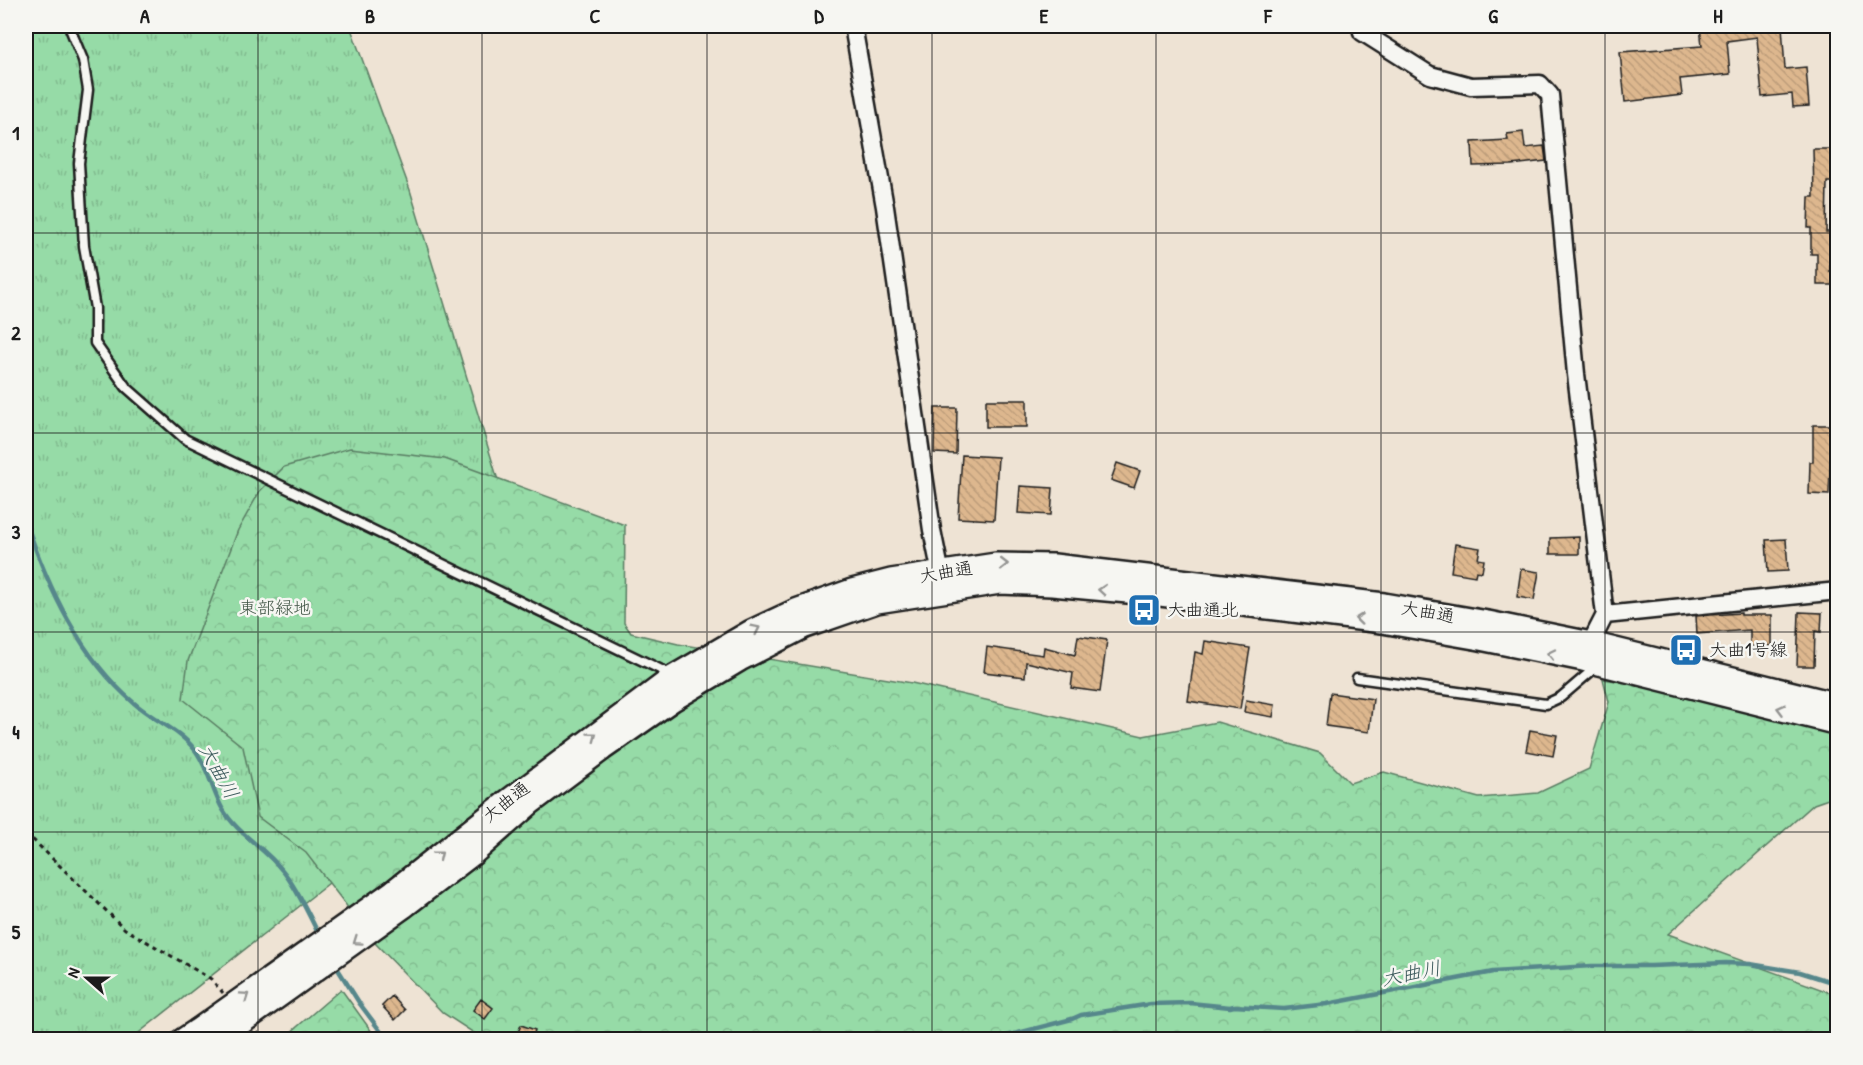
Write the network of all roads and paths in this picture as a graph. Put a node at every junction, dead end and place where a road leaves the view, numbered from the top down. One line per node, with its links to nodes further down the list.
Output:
1 (69, 26): 8 (lane)
2 (853, 26): 4 (street)
3 (1362, 32): 6 (street)
4 (943, 581): 7 (street, 大曲通); 8 (street, 大曲通, one-way to 4); 13 (street, 大曲通)
5 (1838, 591): 6 (street)
6 (1605, 615): 7 (street)
7 (1591, 656): 9 (lane); 10 (street, 大曲通); 11 (street, 大曲通, one-way to 7)
8 (674, 676): 13 (street, 大曲通, one-way to 8)
9 (1357, 678)
10 (1838, 704)
11 (1838, 724)
12 (26, 833): 14 (path)
13 (399, 899): 16 (street, 大曲通, one-way to 13, bridge); 17 (street, 大曲通, one-way to 17, bridge)
14 (226, 996)
15 (256, 1031): 18 (path)
16 (190, 1034)
17 (218, 1040)
18 (264, 1040)

